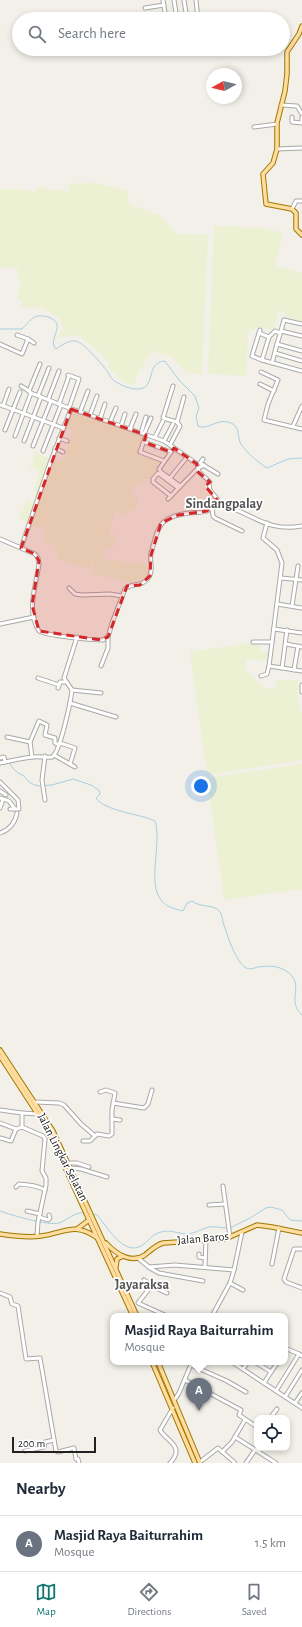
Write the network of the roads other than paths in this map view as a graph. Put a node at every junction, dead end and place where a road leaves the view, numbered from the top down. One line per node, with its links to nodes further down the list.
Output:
1 (164, 0): 5 (street)
2 (174, 0): 8 (street)
3 (184, 0): 9 (street)
4 (196, 0): 10 (street)
5 (164, 5): 6 (street); 7 (street)
6 (145, 8)
7 (165, 12)
8 (176, 12)
9 (186, 12)
10 (197, 12)
11 (302, 26): 12 (main road)
12 (301, 35): 13 (main road)
13 (290, 48)
14 (287, 56): 15 (main road)
15 (281, 105): 16 (street); 20 (main road)
16 (302, 114)
17 (292, 117): 19 (street)
18 (302, 117): 19 (street)
19 (302, 123)
20 (277, 124): 21 (street); 23 (main road)
21 (254, 127)
22 (302, 148): 23 (street)
23 (277, 149): 25 (main road)
24 (302, 201): 25 (street)
25 (292, 209): 26 (main road)
26 (302, 235)
27 (302, 324): 28 (street)
28 (280, 332): 30 (street); 31 (street); 35 (street)
29 (17, 335): 32 (street)
30 (269, 336): 39 (street); 40 (street)
31 (302, 336)
32 (28, 339): 33 (street); 34 (street)
33 (34, 343)
34 (0, 344)
35 (277, 344): 36 (street); 37 (street)
36 (302, 351)
37 (275, 353): 41 (street); 42 (street)
38 (247, 355): 39 (street)
39 (252, 356): 40 (street)
40 (262, 360): 42 (street)
41 (302, 361)
42 (272, 363): 46 (street)
43 (40, 364): 55 (street)
44 (49, 368): 57 (street)
45 (59, 371): 59 (street)
46 (302, 371)
47 (261, 372): 53 (street)
48 (260, 384): 53 (street)
49 (20, 386): 55 (street)
50 (174, 386): 79 (street)
51 (9, 389): 61 (street)
52 (88, 391): 67 (street)
53 (274, 391): 83 (street)
54 (20, 392): 66 (street)
55 (30, 392): 57 (street); 68 (street)
56 (97, 396): 71 (street)
57 (40, 397): 59 (street); 73 (street)
58 (184, 398): 79 (street)
59 (50, 400): 62 (street); 76 (street)
60 (105, 404): 75 (street)
61 (2, 405): 66 (street)
62 (60, 405): 64 (street); 64 (street); 81 (street)
63 (302, 406): 83 (street)
64 (70, 408): 67 (street); 84 (street)
65 (116, 408): 78 (street)
66 (13, 410): 68 (street); 87 (street)
67 (80, 412): 71 (street)
68 (23, 414): 73 (street); 89 (street)
69 (125, 414): 82 (street)
70 (136, 414): 85 (street)
71 (90, 415): 75 (street)
72 (146, 417): 88 (street)
73 (33, 418): 76 (street); 92 (street)
74 (151, 418): 88 (street)
75 (100, 419): 78 (street)
76 (43, 421): 81 (street); 97 (street)
77 (163, 421): 90 (street)
78 (110, 422): 82 (street)
79 (177, 422): 96 (street)
80 (173, 424): 94 (street)
81 (54, 425): 84 (street); 100 (street)
82 (121, 426): 85 (street)
83 (293, 426): 86 (street)
84 (63, 428): 91 (street)
85 (130, 429): 88 (street)
86 (302, 429)
87 (5, 430)
88 (144, 434): 90 (street); 95 (street)
89 (15, 436)
90 (155, 437): 94 (street)
91 (59, 438): 93 (street); 98 (street)
92 (24, 441)
93 (67, 441)
94 (164, 441): 96 (street)
95 (144, 442): 102 (street); 105 (street)
96 (170, 444): 99 (street)
97 (33, 446)
98 (55, 448): 101 (street); 119 (street)
99 (174, 448): 102 (street); 103 (street)
100 (43, 451)
101 (63, 452)
102 (171, 452): 105 (street)
103 (187, 457): 107 (street); 109 (street)
104 (203, 459): 106 (street)
105 (164, 461): 109 (street)
106 (204, 465): 107 (street); 108 (street)
107 (197, 470): 110 (street); 113 (street)
108 (218, 474)
109 (170, 478): 110 (street)
110 (179, 487): 111 (street); 111 (street)
111 (171, 496): 112 (street)
112 (168, 499)
113 (222, 505): 114 (street); 115 (street)
114 (212, 507): 117 (street); 125 (street)
115 (267, 524): 116 (street); 121 (street)
116 (302, 526)
117 (242, 531)
118 (0, 538): 119 (street)
119 (21, 548): 129 (street)
120 (298, 566): 122 (street)
121 (281, 578): 122 (street); 126 (street)
122 (296, 580): 123 (street); 127 (street)
123 (302, 580)
124 (69, 588): 125 (street)
125 (122, 596): 135 (street)
126 (277, 604): 127 (street); 131 (street)
127 (292, 606): 128 (street)
128 (302, 608)
129 (34, 617): 130 (street); 134 (street)
130 (0, 624)
131 (274, 628): 132 (street); 137 (street)
132 (287, 630): 133 (street); 138 (street)
133 (302, 633)
134 (77, 637): 135 (street); 147 (street)
135 (108, 637): 140 (street)
136 (253, 642): 137 (street)
137 (272, 642): 141 (street)
138 (286, 644): 139 (street); 142 (street)
139 (300, 646): 143 (street)
140 (102, 666)
141 (269, 666): 142 (street); 145 (street)
142 (282, 668): 143 (street)
143 (294, 670): 144 (street)
144 (302, 671)
145 (261, 676)
146 (38, 678): 147 (street)
147 (66, 682): 149 (street)
148 (302, 685): 150 (street)
149 (72, 690): 151 (street); 152 (street)
150 (302, 692)
151 (102, 693)
152 (70, 703): 153 (street); 156 (street)
153 (116, 717)
154 (8, 737): 155 (street)
155 (30, 742): 156 (street); 159 (street)
156 (59, 744): 157 (street); 163 (street)
157 (54, 755): 158 (street); 163 (street)
158 (45, 756): 159 (street); 169 (street)
159 (32, 757): 161 (street)
160 (0, 758): 161 (street)
161 (5, 760): 162 (street)
162 (0, 763)
163 (70, 764): 164 (street)
164 (75, 767)
165 (0, 783): 172 (street)
166 (0, 791): 167 (street)
167 (6, 795)
168 (1, 799): 170 (street); 172 (street)
169 (45, 800)
170 (0, 808)
171 (10, 809): 172 (street)
172 (15, 809)
173 (17, 813): 174 (street)
174 (0, 833)
175 (0, 1050): 179 (main road, Jalan Lingkar Selatan)
176 (0, 1056): 183 (main road, Jalan Lingkar Selatan)
177 (152, 1090): 180 (street)
178 (100, 1092): 180 (street)
179 (35, 1102): 189 (street); 194 (main road, Jalan Lingkar Selatan)
180 (113, 1103): 184 (street)
181 (0, 1110): 182 (street)
182 (22, 1113): 183 (street); 187 (street)
183 (38, 1114): 192 (main road, Jalan Lingkar Selatan)
184 (112, 1119): 185 (street); 189 (street)
185 (120, 1120)
186 (0, 1123): 188 (street)
187 (22, 1127): 188 (street); 191 (street)
188 (16, 1129): 190 (street)
189 (95, 1136): 193 (street)
190 (0, 1138)
191 (45, 1139): 192 (street); 200 (street)
192 (53, 1140): 206 (main road, Jalan Lingkar Selatan)
193 (83, 1141)
194 (69, 1163): 195 (street); 196 (main road, Jalan Lingkar Selatan)
195 (89, 1167)
196 (71, 1168): 197 (street); 213 (main road, Jalan Lingkar Selatan)
197 (107, 1176)
198 (223, 1186): 201 (street)
199 (16, 1187): 200 (street)
200 (45, 1190): 205 (street)
201 (225, 1204): 202 (street); 214 (street)
202 (210, 1205)
203 (27, 1212): 205 (street)
204 (49, 1215): 205 (street)
205 (39, 1218): 212 (street)
206 (88, 1218): 208 (main road); 215 (main road, Jalan Lingkar Selatan)
207 (279, 1228): 209 (main road, Jalan Baros); 210 (main road, Jalan Baros); 222 (street)
208 (77, 1229): 212 (main road); 215 (main road)
209 (242, 1232): 214 (main road, Jalan Baros); 226 (street)
210 (302, 1233)
211 (0, 1234): 212 (main road)
212 (37, 1236)
213 (102, 1237): 219 (main road); 225 (main road, Jalan Lingkar Selatan)
214 (230, 1237): 216 (main road, Jalan Baros)
215 (97, 1238): 235 (main road, Jalan Lingkar Selatan)
216 (206, 1239): 220 (main road, Jalan Baros); 221 (street)
217 (302, 1249): 231 (street)
218 (199, 1254): 221 (street)
219 (123, 1256): 220 (main road); 225 (main road)
220 (138, 1258): 223 (street)
221 (205, 1258): 224 (street)
222 (272, 1264)
223 (149, 1267): 224 (street); 228 (street)
224 (205, 1267): 226 (street)
225 (116, 1269): 236 (main road, Jalan Lingkar Selatan)
226 (234, 1270): 229 (street)
227 (144, 1280): 230 (street)
228 (203, 1281)
229 (230, 1283): 232 (street); 238 (street)
230 (152, 1285): 234 (street); 237 (street)
231 (302, 1288)
232 (243, 1290)
233 (0, 1293): 267 (street)
234 (166, 1293)
235 (132, 1313)
236 (136, 1313)
237 (161, 1313)
238 (214, 1313)
239 (288, 1351): 240 (street)
240 (300, 1355): 254 (street)
241 (154, 1365): 260 (main road)
242 (159, 1365): 258 (main road)
243 (191, 1365): 252 (street)
244 (193, 1365): 255 (street)
245 (237, 1365): 249 (street)
246 (246, 1365): 249 (street)
247 (263, 1365): 251 (street)
248 (276, 1365): 251 (street)
249 (243, 1369): 253 (street)
250 (302, 1370): 257 (street)
251 (271, 1372): 253 (street)
252 (185, 1380): 258 (street); 264 (street)
253 (264, 1383): 254 (street)
254 (276, 1391): 257 (street)
255 (246, 1392)
256 (302, 1393): 259 (street)
257 (285, 1397): 259 (street)
258 (174, 1399): 276 (main road)
259 (295, 1403): 261 (street)
260 (173, 1408): 274 (street); 275 (main road)
261 (302, 1408)
262 (277, 1409): 263 (street)
263 (272, 1415)
264 (245, 1420): 265 (street); 266 (street)
265 (254, 1426)
266 (235, 1436): 268 (street); 272 (street)
267 (54, 1440): 269 (street); 273 (street)
268 (254, 1449)
269 (25, 1451)
270 (254, 1451): 278 (street)
271 (257, 1451): 279 (street)
272 (222, 1452): 276 (street); 277 (street)
273 (79, 1463)
274 (170, 1463)
275 (195, 1463)
276 (200, 1463)
277 (235, 1463)
278 (246, 1463)
279 (276, 1463)

